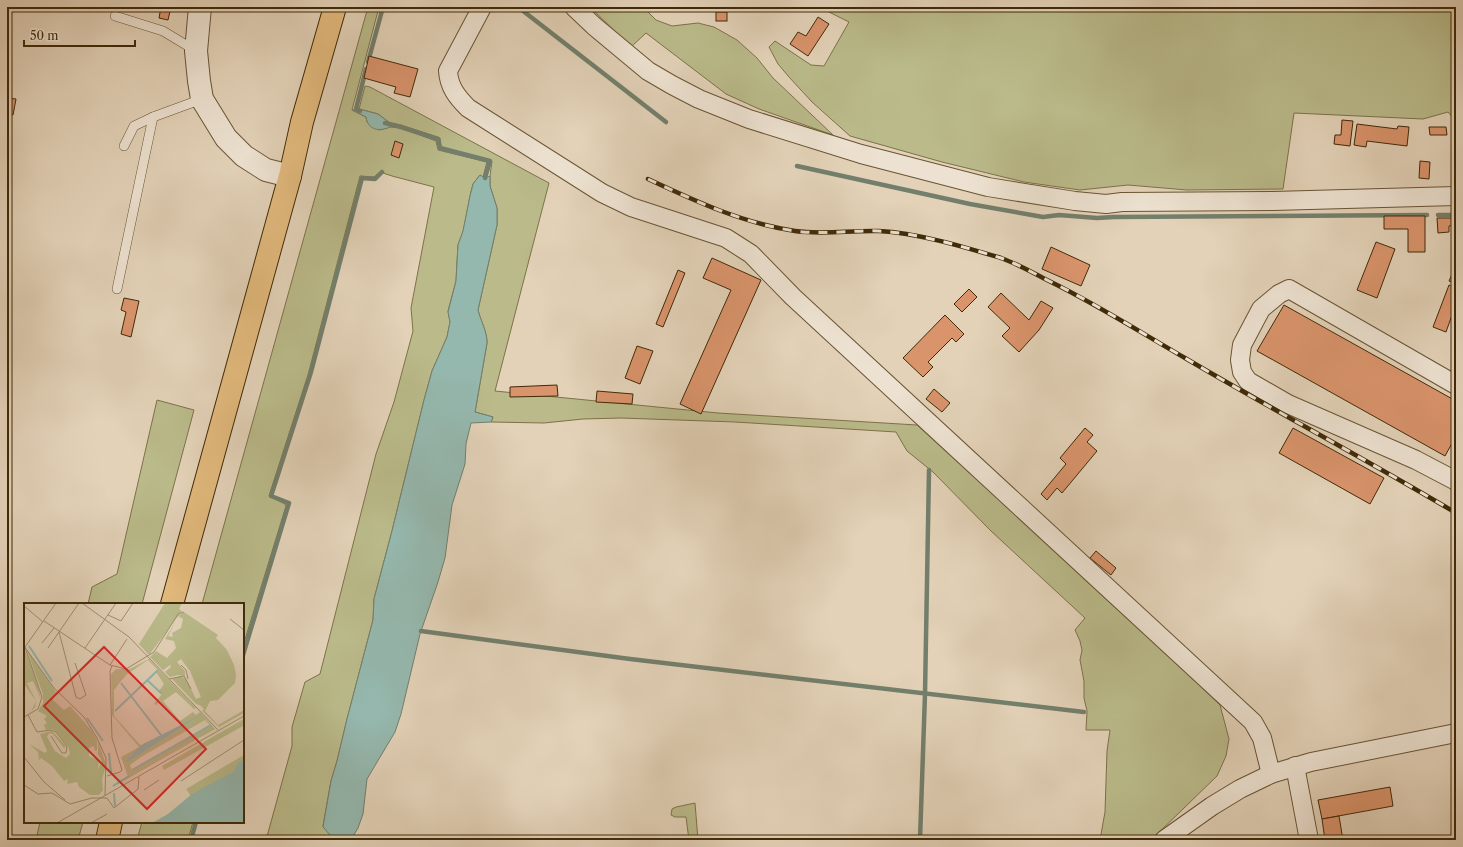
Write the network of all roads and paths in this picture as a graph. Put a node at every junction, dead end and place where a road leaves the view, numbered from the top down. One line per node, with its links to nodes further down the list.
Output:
1 (200, 7): 6 (street)
2 (334, 7): 10 (highway)
3 (482, 7): 18 (street)
4 (574, 7): 11 (street)
5 (115, 16): 6 (lane)
6 (196, 51): 7 (street)
7 (202, 99): 8 (lane); 10 (street)
8 (152, 117): 9 (lane); 12 (lane)
9 (124, 146)
10 (290, 176): 15 (highway)
11 (1456, 196)
12 (117, 289)
13 (1456, 385): 14 (street)
14 (1456, 481)
15 (172, 603)
16 (1456, 733): 17 (street)
17 (1295, 766): 18 (street); 22 (street)
18 (1271, 774): 21 (street)
19 (112, 823): 20 (highway)
20 (107, 840)
21 (1164, 840)
22 (1309, 840)

